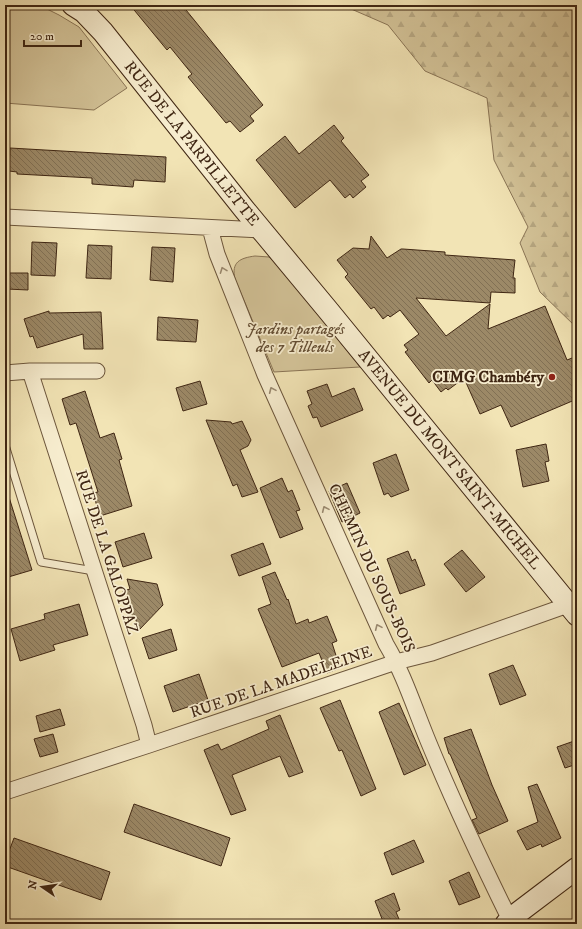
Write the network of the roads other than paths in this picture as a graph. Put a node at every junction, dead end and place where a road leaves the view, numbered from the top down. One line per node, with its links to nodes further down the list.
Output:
1 (73, 5): 4 (street, RUE DE LA PARPILLETTE)
2 (5, 217): 3 (street)
3 (210, 228): 4 (street); 11 (street, CHEMIN DU SOUS-BOIS, one-way to 3)
4 (262, 230): 10 (street, AVENUE DU MONT SAINT-MICHEL)
5 (30, 371): 6 (street); 7 (street); 9 (street, RUE DE LA GALOPPAZ)
6 (98, 371)
7 (5, 373)
8 (5, 445): 9 (lane)
9 (94, 571): 12 (street, RUE DE LA GALOPPAZ)
10 (573, 610): 11 (street, RUE DE LA MADELEINE)
11 (396, 662): 12 (street, RUE DE LA MADELEINE); 15 (street, CHEMIN DU SOUS-BOIS)
12 (149, 745): 13 (street, RUE DE LA MADELEINE)
13 (5, 792)
14 (577, 868): 15 (street)
15 (508, 922)

